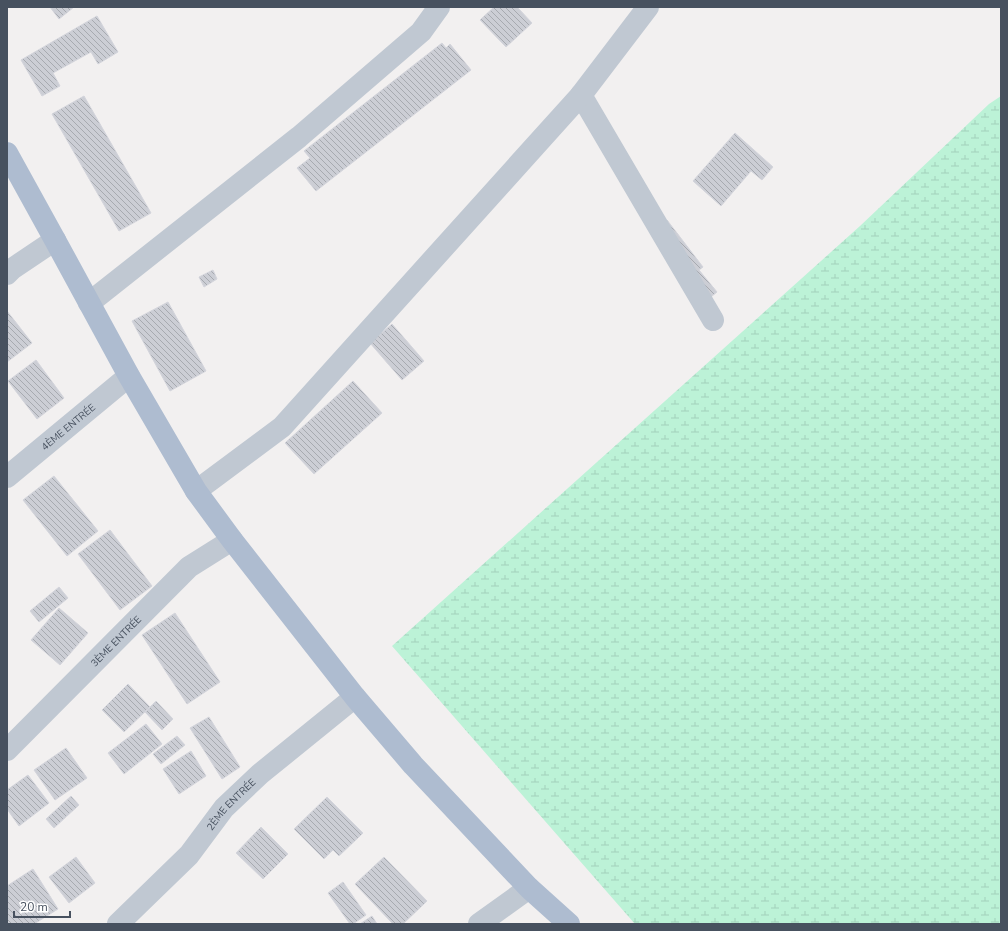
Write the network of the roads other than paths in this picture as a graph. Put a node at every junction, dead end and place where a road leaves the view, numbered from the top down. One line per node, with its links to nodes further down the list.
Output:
1 (439, 7): 7 (street)
2 (648, 7): 3 (street)
3 (581, 95): 8 (street); 11 (street)
4 (7, 153): 5 (main road)
5 (55, 240): 6 (street); 7 (main road)
6 (7, 274)
7 (89, 303): 9 (main road)
8 (713, 320)
9 (129, 376): 10 (street, 4ÈME ENTRÉE); 11 (main road)
10 (7, 477)
11 (196, 491): 12 (main road)
12 (232, 540): 13 (main road); 14 (street, 3ÈME ENTRÉE)
13 (355, 697): 15 (main road); 16 (street, 2ÈME ENTRÉE)
14 (7, 750)
15 (529, 888): 17 (street); 18 (main road)
16 (118, 924)
17 (479, 924)
18 (569, 924)

